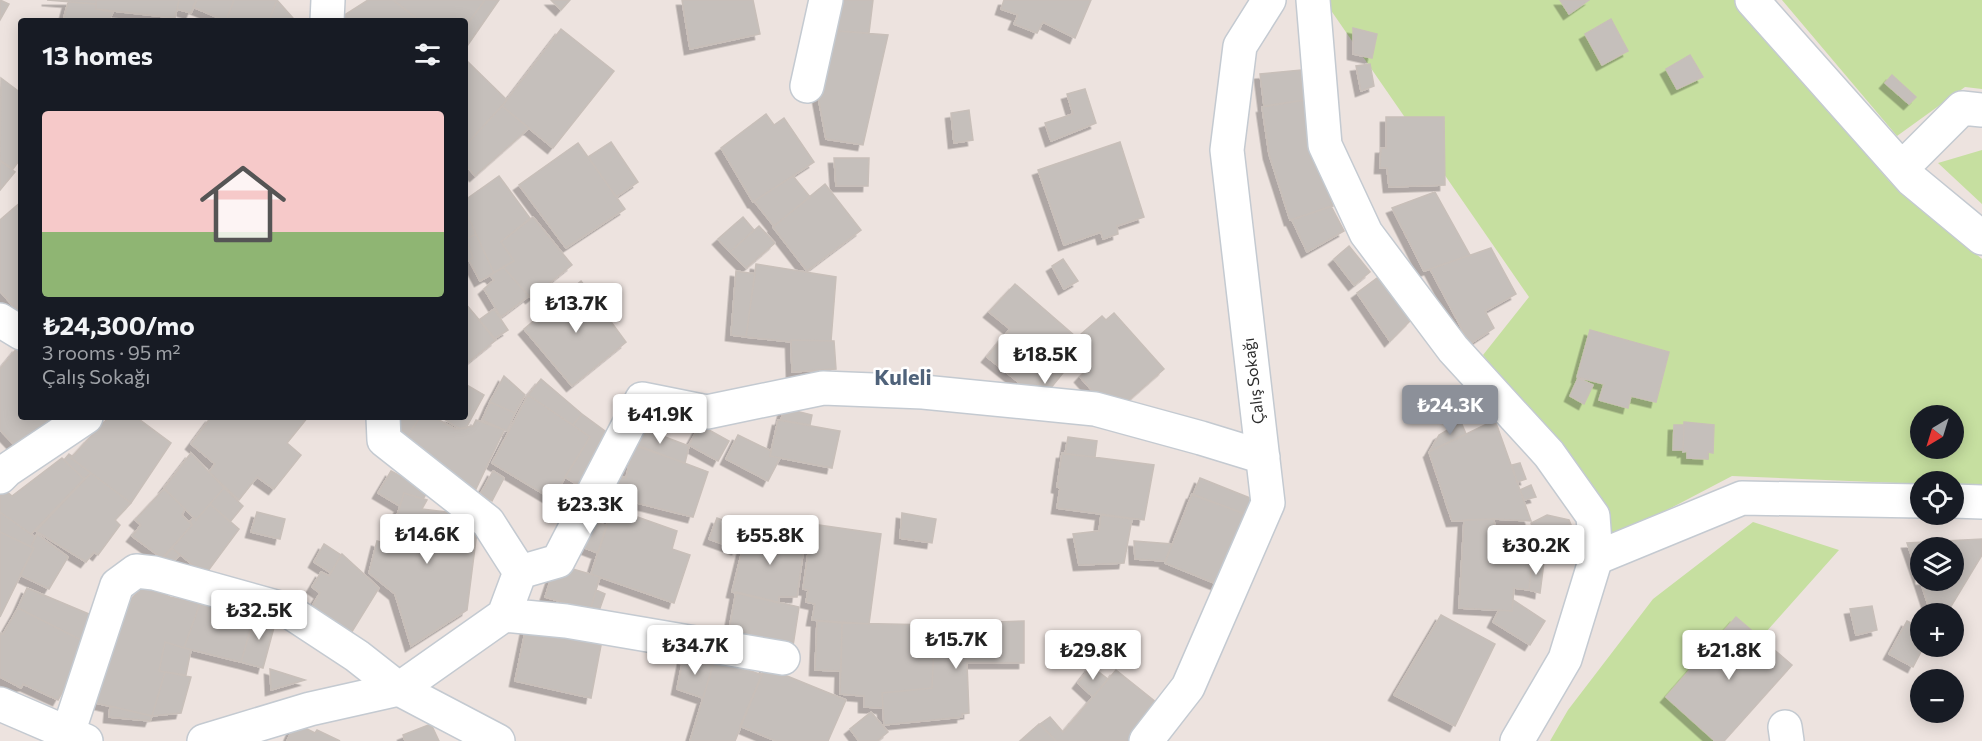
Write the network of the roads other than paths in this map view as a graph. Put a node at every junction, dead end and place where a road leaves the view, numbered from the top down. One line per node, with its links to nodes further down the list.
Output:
1 (328, 0): 6 (street)
2 (826, 0): 7 (street)
3 (1269, 0): 15 (street, Çalış Sokağı)
4 (1313, 0): 20 (street)
5 (1752, 0): 9 (street)
6 (327, 18)
7 (807, 86)
8 (1982, 110): 9 (street)
9 (1902, 168): 10 (street)
10 (1982, 238)
11 (0, 320): 12 (street)
12 (18, 331)
13 (82, 420): 16 (street)
14 (383, 420): 21 (street)
15 (1263, 457): 21 (street); 29 (street, Çalış Sokağı)
16 (0, 477)
17 (1910, 501): 20 (street)
18 (1964, 501): 19 (street)
19 (1982, 502)
20 (1596, 558): 30 (street)
21 (520, 572): 22 (street)
22 (504, 615): 23 (street); 24 (street)
23 (783, 658)
24 (399, 689): 26 (street); 27 (street); 28 (street)
25 (0, 704): 26 (street)
26 (77, 737)
27 (204, 741)
28 (498, 741)
29 (1146, 741)
30 (1517, 741)

